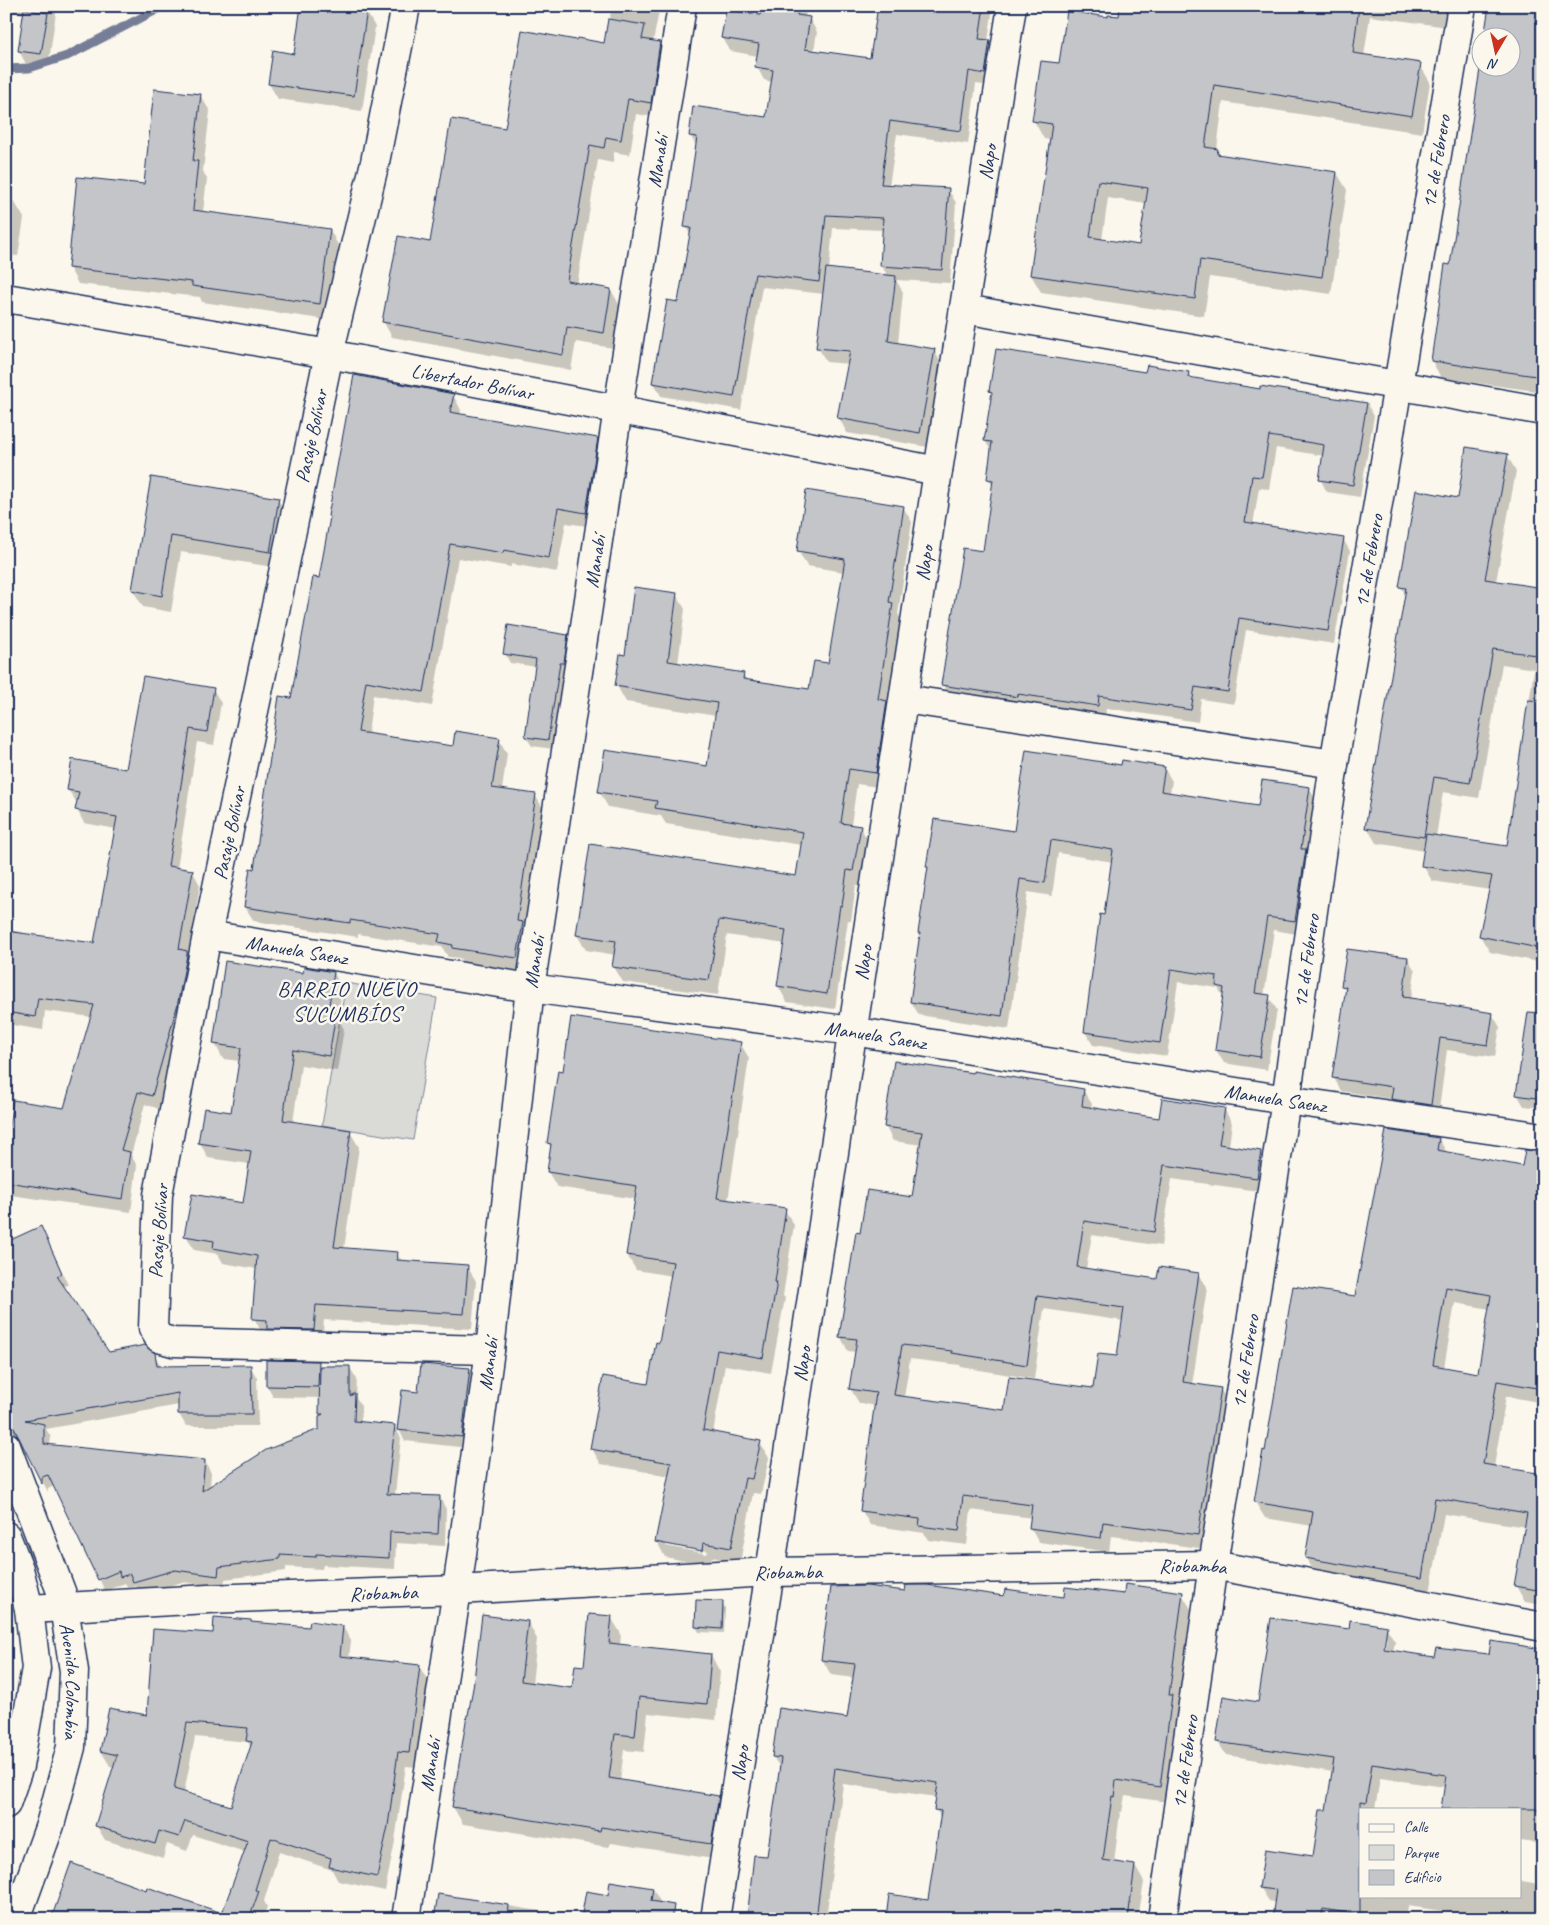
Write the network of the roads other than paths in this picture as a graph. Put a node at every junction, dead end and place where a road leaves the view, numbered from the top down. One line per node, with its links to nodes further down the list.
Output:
1 (406, 6): 7 (street, Pasaje Bolívar)
2 (682, 6): 9 (street, Manabí)
3 (1012, 6): 6 (street, Napo)
4 (1462, 6): 8 (street, 12 de Febrero)
5 (6, 298): 7 (street, Libertador Bolívar)
6 (964, 309): 8 (street); 11 (street, Napo)
7 (329, 354): 9 (street, Libertador Bolívar); 14 (street, Pasaje Bolívar)
8 (1397, 386): 10 (street); 13 (street, 12 de Febrero)
9 (618, 409): 11 (street, Libertador Bolívar); 15 (street, Manabí)
10 (1543, 412)
11 (938, 471): 12 (street, Napo)
12 (904, 699): 13 (street); 16 (street, Napo)
13 (1334, 764): 17 (street, 12 de Febrero)
14 (207, 935): 15 (street, Manuela Saenz); 19 (street, Pasaje Bolívar)
15 (530, 988): 16 (street, Manuela Saenz); 19 (street, Manabí)
16 (852, 1031): 17 (street, Manuela Saenz); 23 (street, Napo)
17 (1286, 1100): 18 (street, Manuela Saenz); 22 (street, 12 de Febrero)
18 (1543, 1137)
19 (490, 1350): 24 (street, Manabí)
20 (6, 1446): 25 (street, Avenida Colombia)
21 (6, 1536): 26 (street, Avenida Colombia)
22 (1213, 1565): 23 (street, Riobamba); 27 (street, Riobamba); 32 (street, 12 de Febrero)
23 (770, 1572): 24 (street, Riobamba); 31 (street, Napo)
24 (457, 1590): 25 (street, Riobamba); 30 (street, Manabí)
25 (64, 1608): 26 (street, Riobamba); 29 (street, Avenida Colombia)
26 (29, 1609): 28 (street, Avenida Colombia)
27 (1543, 1627)
28 (6, 1804)
29 (16, 1919)
30 (406, 1919)
31 (715, 1919)
32 (1162, 1919)

